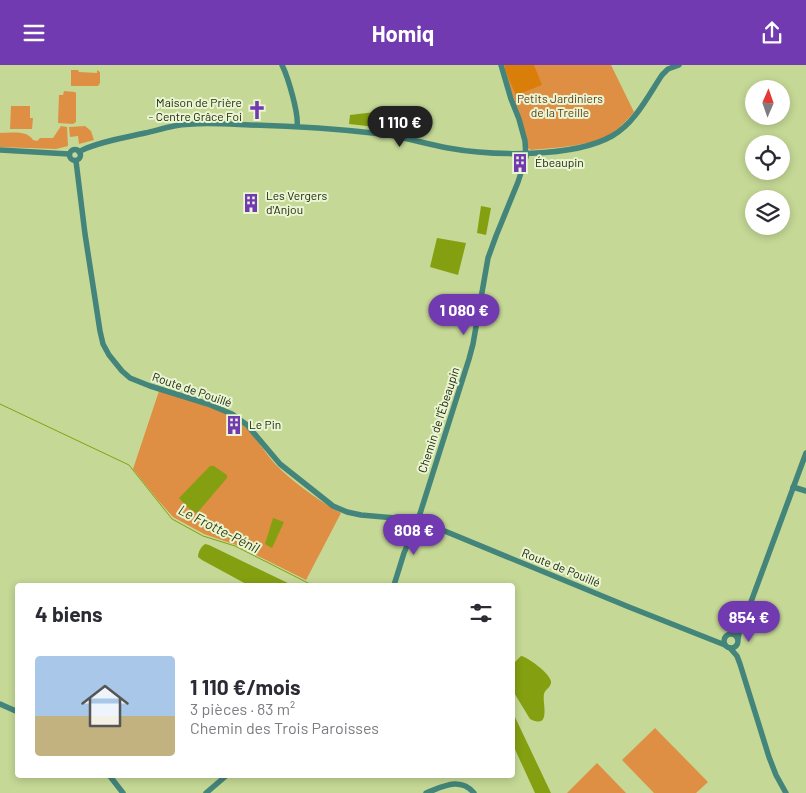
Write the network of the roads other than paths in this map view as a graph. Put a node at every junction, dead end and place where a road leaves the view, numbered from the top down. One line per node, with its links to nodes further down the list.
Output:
1 (282, 65): 5 (street)
2 (500, 65): 9 (street)
3 (679, 65): 4 (street)
4 (667, 67): 9 (street)
5 (297, 126): 7 (street); 9 (street)
6 (0, 150): 8 (street)
7 (79, 152): 8 (street); 10 (street)
8 (70, 154): 10 (street)
9 (526, 154): 14 (street, Chemin de l'Ébeaupin)
10 (76, 161): 14 (street, Route de Pouillé)
11 (806, 453): 12 (street)
12 (794, 487): 13 (street); 16 (street)
13 (806, 491)
14 (418, 520): 15 (street, Chemin de l'Ébeaupin); 19 (street, Route de Pouillé)
15 (395, 583)
16 (740, 629): 17 (street); 18 (street)
17 (733, 634): 18 (street); 19 (street)
18 (738, 642): 19 (street); 20 (street)
19 (726, 644): 20 (street)
20 (737, 656): 29 (street)
21 (0, 704): 22 (street)
22 (15, 711)
23 (111, 778): 25 (street)
24 (224, 778): 26 (street)
25 (123, 793)
26 (206, 793)
27 (426, 793): 28 (street)
28 (474, 793)
29 (786, 793)

